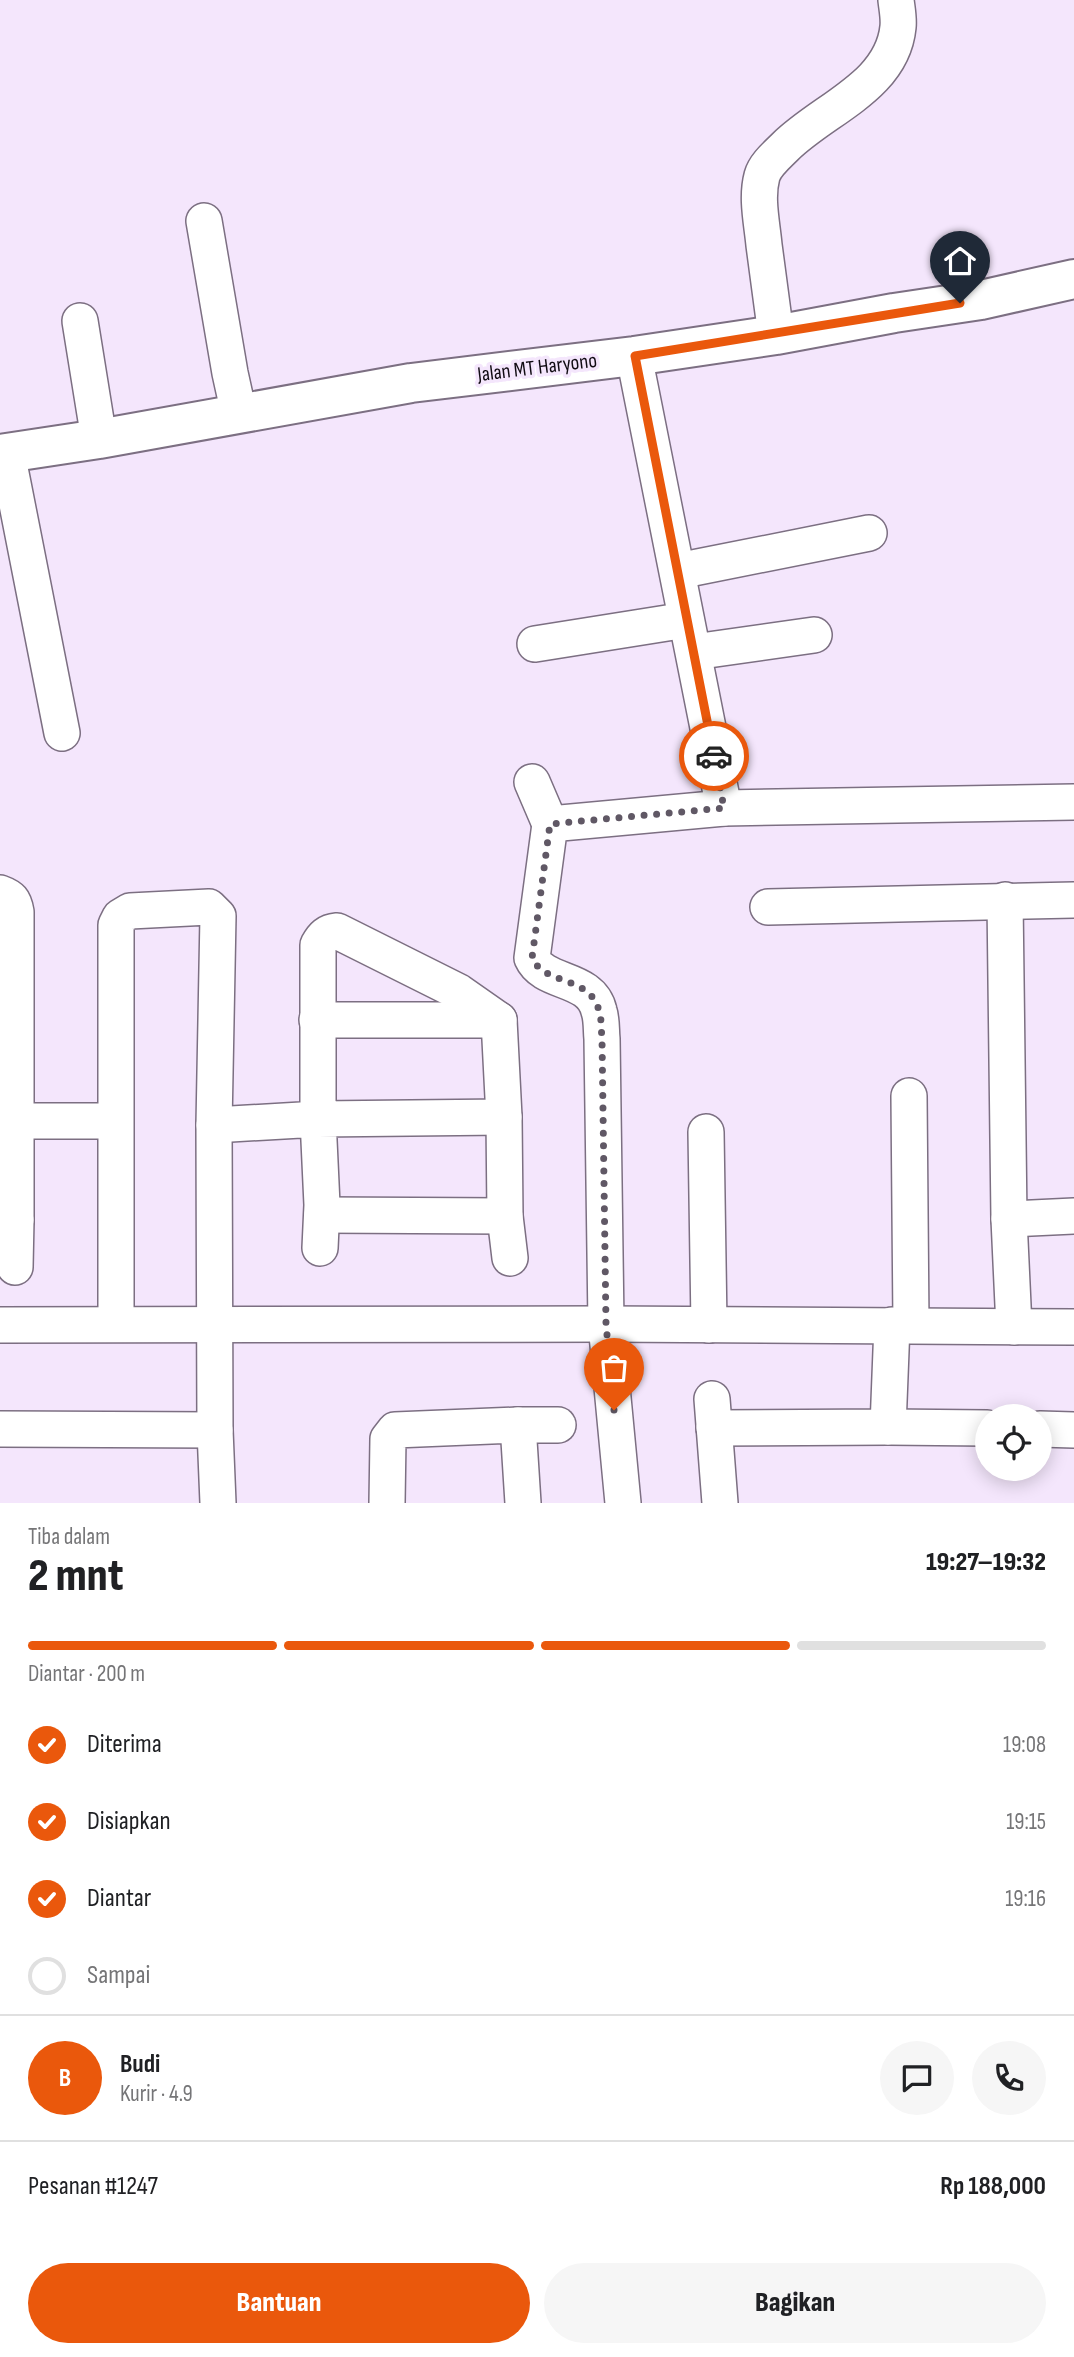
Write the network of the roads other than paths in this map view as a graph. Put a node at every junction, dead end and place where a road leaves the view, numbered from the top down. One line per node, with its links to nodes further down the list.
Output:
1 (897, 0): 5 (street)
2 (204, 221): 7 (street)
3 (1074, 279): 5 (main road, Jalan MT Haryono)
4 (80, 321): 8 (street)
5 (776, 335): 6 (main road, Jalan MT Haryono)
6 (635, 356): 7 (main road, Jalan MT Haryono); 11 (street)
7 (239, 414): 8 (main road, Jalan MT Haryono)
8 (99, 439): 9 (main road, Jalan MT Haryono)
9 (3, 453): 15 (street)
10 (869, 533): 11 (street)
11 (678, 571): 13 (street)
12 (814, 635): 13 (street)
13 (690, 636): 14 (street); 18 (street)
14 (535, 644)
15 (62, 733)
16 (533, 782): 19 (street)
17 (1074, 802): 18 (street)
18 (724, 808): 19 (street)
19 (550, 824): 40 (street)
20 (0, 893): 29 (street)
21 (1005, 900): 22 (street); 23 (street); 35 (street)
22 (1074, 900)
23 (768, 907)
24 (317, 1020): 25 (street); 25 (street); 28 (street)
25 (499, 1020): 27 (street)
26 (909, 1097): 43 (street)
27 (504, 1117): 28 (street); 33 (street)
28 (318, 1119): 31 (street); 33 (street)
29 (8, 1121): 30 (street); 36 (street)
30 (114, 1121): 31 (street); 39 (street)
31 (215, 1125): 44 (street)
32 (705, 1132): 42 (street)
33 (505, 1216): 37 (street)
34 (1074, 1216): 35 (street)
35 (1009, 1219): 45 (street)
36 (8, 1220): 38 (street)
37 (510, 1258)
38 (15, 1267)
39 (116, 1324): 41 (street); 44 (street)
40 (606, 1324): 42 (street); 44 (street); 58 (street)
41 (0, 1325)
42 (709, 1325): 43 (street)
43 (901, 1325): 45 (street); 49 (street)
44 (215, 1326): 53 (street)
45 (1014, 1327): 46 (street)
46 (1074, 1327)
47 (518, 1425): 48 (street); 56 (street); 57 (street)
48 (558, 1425)
49 (888, 1427): 50 (street); 59 (street)
50 (975, 1428)
51 (0, 1429): 53 (street)
52 (1052, 1429): 54 (street)
53 (215, 1430): 55 (street)
54 (1074, 1430)
55 (218, 1503)
56 (387, 1503)
57 (523, 1503)
58 (623, 1503)
59 (720, 1503)

